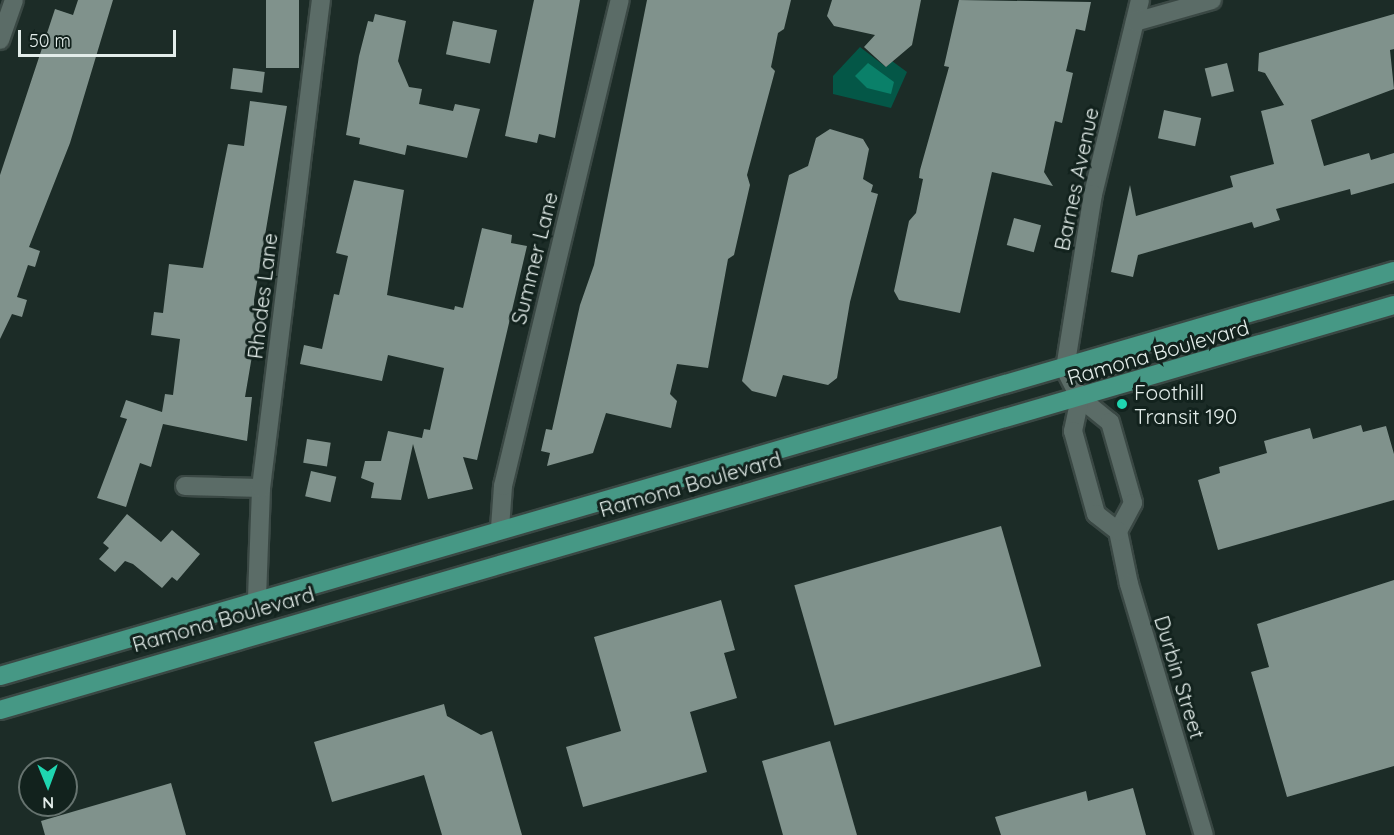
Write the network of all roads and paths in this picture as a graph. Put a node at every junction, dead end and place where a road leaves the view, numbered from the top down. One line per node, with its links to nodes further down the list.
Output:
1 (14, 0): 7 (street)
2 (321, 0): 13 (street, Rhodes Lane)
3 (620, 0): 14 (street, Summer Lane)
4 (1140, 0): 6 (street, Barnes Avenue)
5 (1212, 0): 6 (street)
6 (1135, 22): 10 (street, Barnes Avenue)
7 (0, 40)
8 (1394, 271): 10 (main road, Ramona Boulevard)
9 (1394, 305): 11 (main road, Ramona Boulevard)
10 (1065, 369): 11 (street); 14 (main road, Ramona Boulevard)
11 (1080, 398): 15 (street); 15 (street); 18 (main road, Ramona Boulevard)
12 (185, 486): 13 (street)
13 (261, 488): 16 (street, Rhodes Lane)
14 (500, 528): 16 (main road, Ramona Boulevard)
15 (1118, 531): 19 (street, Durbin Street)
16 (257, 598): 17 (main road, Ramona Boulevard)
17 (0, 676)
18 (0, 710)
19 (1204, 835)

